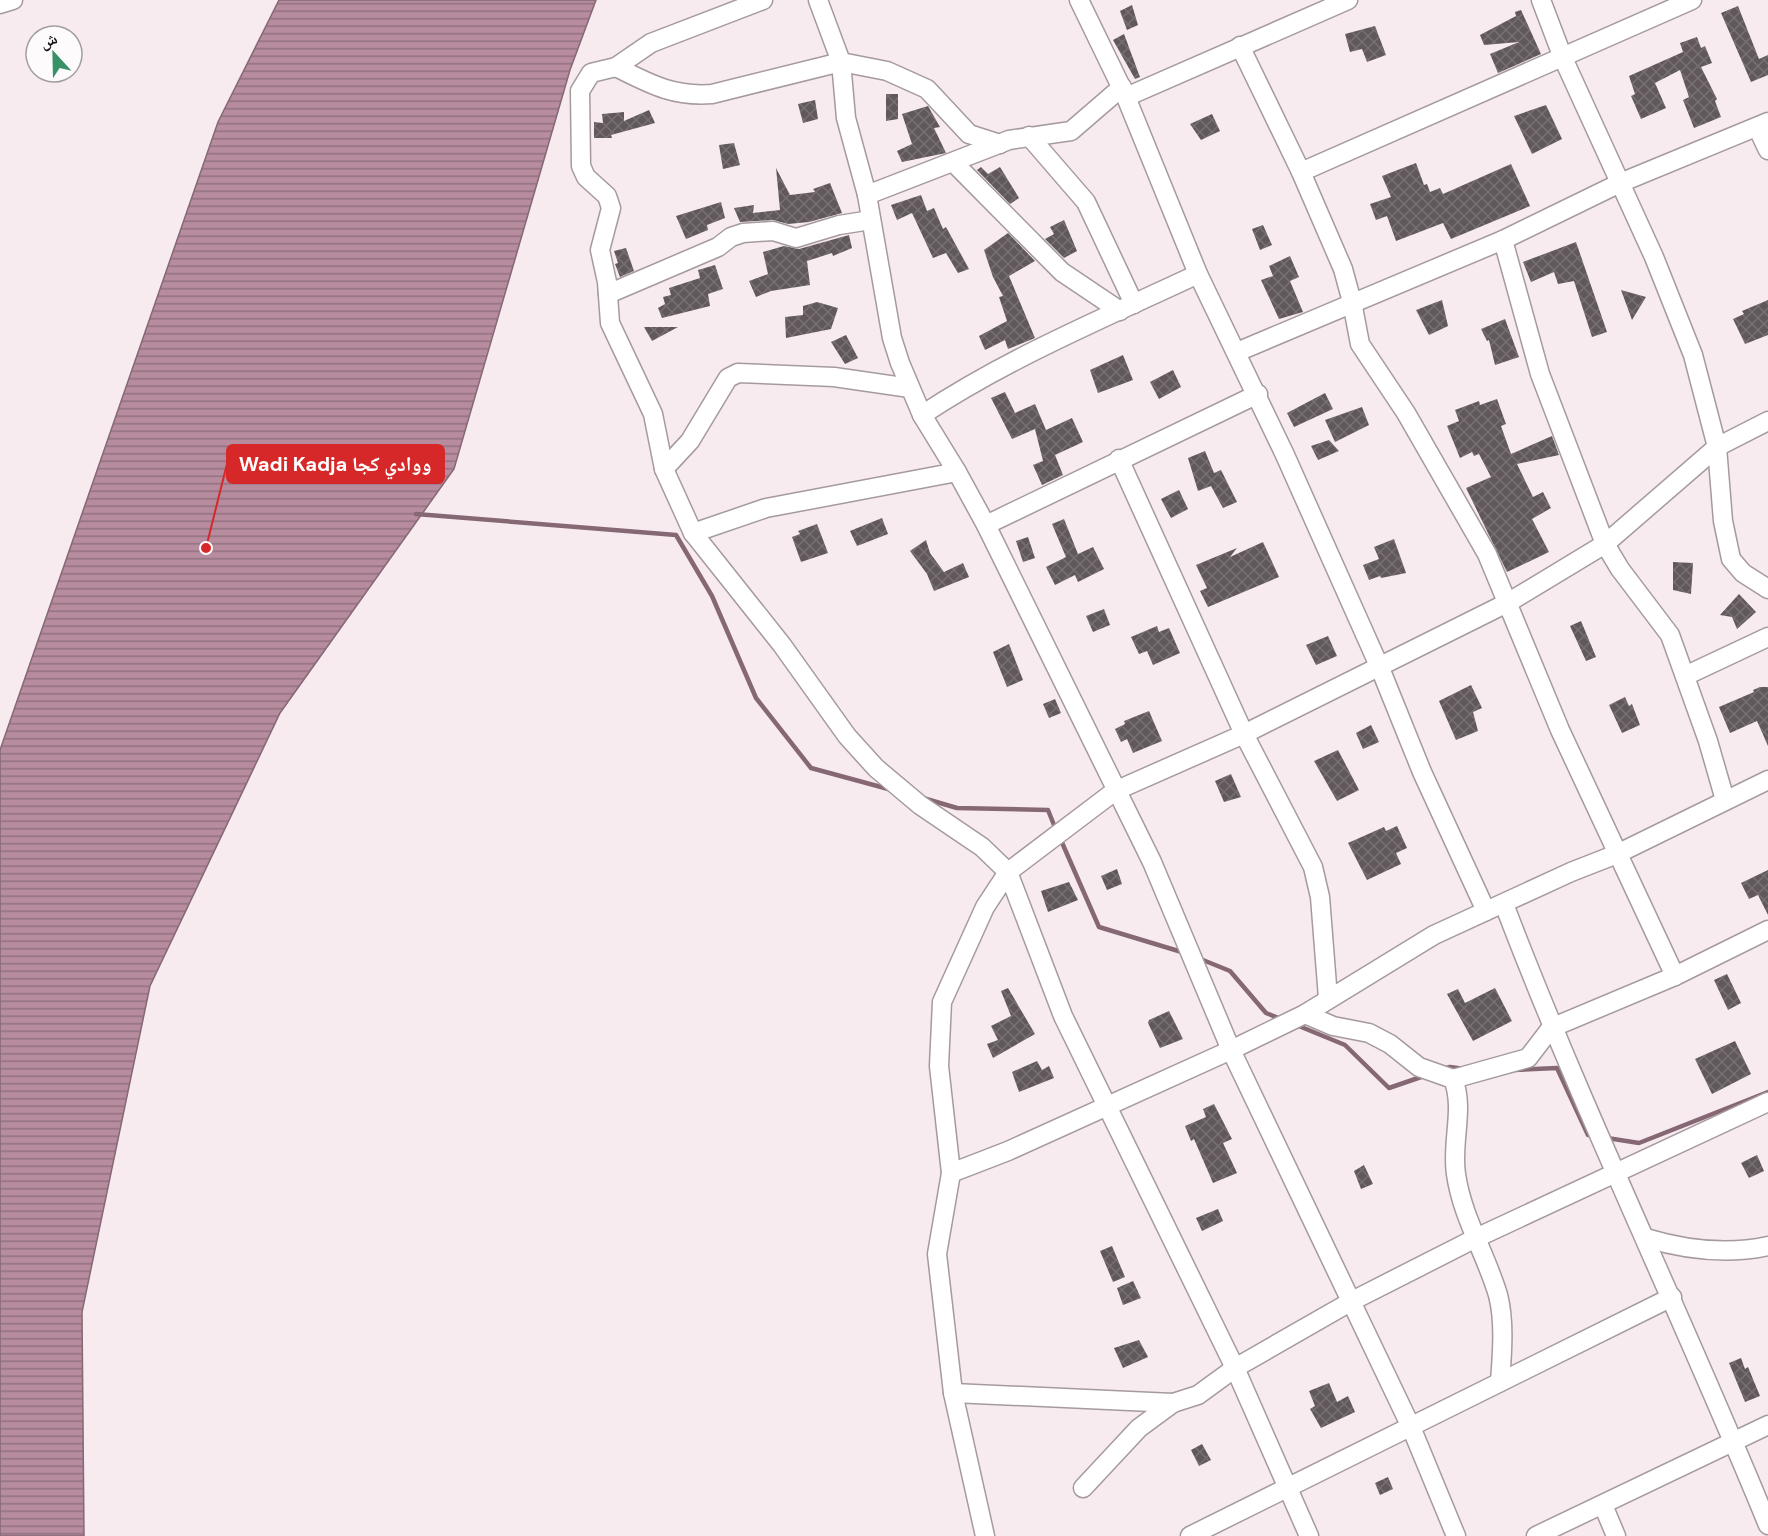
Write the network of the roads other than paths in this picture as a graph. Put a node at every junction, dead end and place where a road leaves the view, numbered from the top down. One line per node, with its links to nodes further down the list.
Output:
1 (13, 0): 8 (street)
2 (763, 0): 12 (street)
3 (818, 0): 11 (street)
4 (1079, 0): 13 (street)
5 (1348, 0): 9 (street)
6 (1541, 0): 10 (street)
7 (1691, 0): 10 (street)
8 (0, 4)
9 (1240, 46): 13 (street); 19 (street)
10 (1563, 58): 19 (street); 20 (street)
11 (841, 62): 12 (street); 16 (street); 21 (street)
12 (616, 67): 25 (street)
13 (1124, 92): 15 (street); 24 (street)
14 (1762, 125): 17 (street); 20 (street)
15 (1029, 136): 16 (street); 27 (street)
16 (1000, 144): 18 (street)
17 (1768, 150)
18 (954, 163): 21 (street); 27 (street)
19 (1301, 172): 26 (street)
20 (1620, 183): 23 (street); 33 (street)
21 (867, 195): 22 (street)
22 (872, 220): 25 (street); 29 (street)
23 (1503, 240): 26 (street); 39 (street)
24 (1198, 274): 27 (street); 28 (street)
25 (608, 294): 35 (street)
26 (1352, 302): 28 (street); 41 (street)
27 (1127, 307): 31 (street)
28 (1237, 352): 30 (street)
29 (910, 388): 31 (street); 35 (street)
30 (1258, 394): 34 (street); 43 (street)
31 (922, 415): 36 (street)
32 (1768, 421): 33 (street)
33 (1717, 447): 39 (street); 40 (street)
34 (1119, 459): 37 (street); 45 (street)
35 (664, 469): 38 (street)
36 (957, 472): 37 (street); 38 (street)
37 (986, 525): 47 (street)
38 (693, 533): 50 (street)
39 (1605, 544): 41 (street); 44 (street)
40 (1768, 589)
41 (1509, 602): 43 (street); 49 (street)
42 (1768, 637): 44 (street)
43 (1380, 668): 45 (street); 52 (street)
44 (1685, 676): 48 (street)
45 (1244, 734): 47 (street); 55 (street)
46 (1768, 780): 48 (street)
47 (1115, 791): 50 (street); 58 (street)
48 (1725, 800): 49 (street)
49 (1617, 854): 51 (street); 54 (street)
50 (1008, 872): 61 (street); 62 (street)
51 (1504, 904): 52 (street); 57 (street)
52 (1486, 911): 55 (street)
53 (1768, 930): 54 (street)
54 (1675, 976): 57 (street)
55 (1328, 998): 56 (street)
56 (1305, 1014): 58 (street); 59 (street)
57 (1551, 1028): 59 (street); 63 (street)
58 (1231, 1050): 61 (street); 68 (street)
59 (1452, 1079): 64 (street)
60 (1768, 1102): 63 (street)
61 (1107, 1104): 62 (street); 69 (street)
62 (951, 1173): 71 (street)
63 (1616, 1173): 64 (street); 65 (street)
64 (1476, 1238): 68 (street); 70 (street)
65 (1646, 1238): 66 (street); 67 (street)
66 (1768, 1246)
67 (1672, 1297): 70 (street); 75 (street)
68 (1352, 1301): 69 (street); 74 (street)
69 (1235, 1368): 72 (street); 77 (street)
70 (1500, 1382): 74 (street)
71 (953, 1393): 72 (street); 80 (street)
72 (1173, 1403): 76 (street)
73 (1768, 1425): 75 (street)
74 (1411, 1426): 77 (street); 83 (street)
75 (1734, 1442): 78 (street); 79 (street)
76 (1083, 1488)
77 (1286, 1489): 81 (street); 82 (street)
78 (1603, 1505): 84 (street); 85 (street)
79 (1768, 1525)
80 (985, 1536)
81 (1190, 1536)
82 (1309, 1536)
83 (1456, 1536)
84 (1536, 1536)
85 (1616, 1536)

